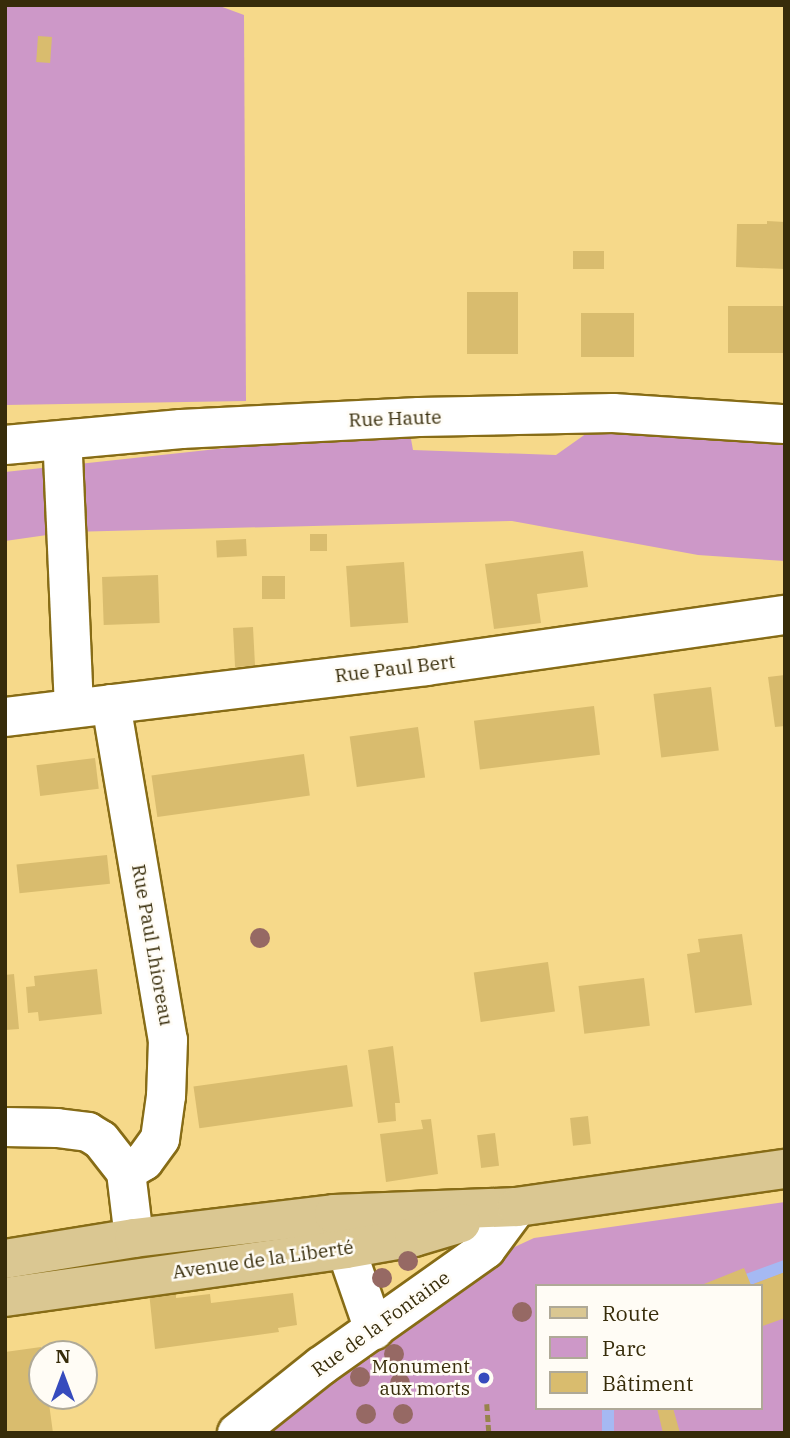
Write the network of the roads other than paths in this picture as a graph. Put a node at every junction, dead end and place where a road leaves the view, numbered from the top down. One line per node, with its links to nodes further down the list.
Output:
1 (785, 424): 2 (street, Rue Haute)
2 (96, 437): 3 (street, Rue Haute); 5 (street)
3 (5, 445)
4 (5, 454): 5 (street)
5 (63, 456): 7 (street, Rue Paul Lhioreau)
6 (785, 615): 7 (street, Rue Paul Bert)
7 (93, 706): 8 (street, Rue Paul Bert); 11 (street, Rue Paul Lhioreau)
8 (5, 717)
9 (5, 1127): 11 (street)
10 (785, 1169): 12 (main road, Avenue de la Liberté)
11 (126, 1172): 13 (street)
12 (517, 1207): 13 (main road, Avenue de la Liberté); 14 (main road, Avenue de la Liberté); 17 (street, Rue de la Fontaine)
13 (134, 1238): 15 (main road, Avenue de la Liberté)
14 (346, 1249): 16 (main road, Avenue de la Liberté); 17 (street)
15 (5, 1259)
16 (5, 1297)
17 (374, 1330): 18 (street, Rue de la Fontaine)
18 (237, 1433)

